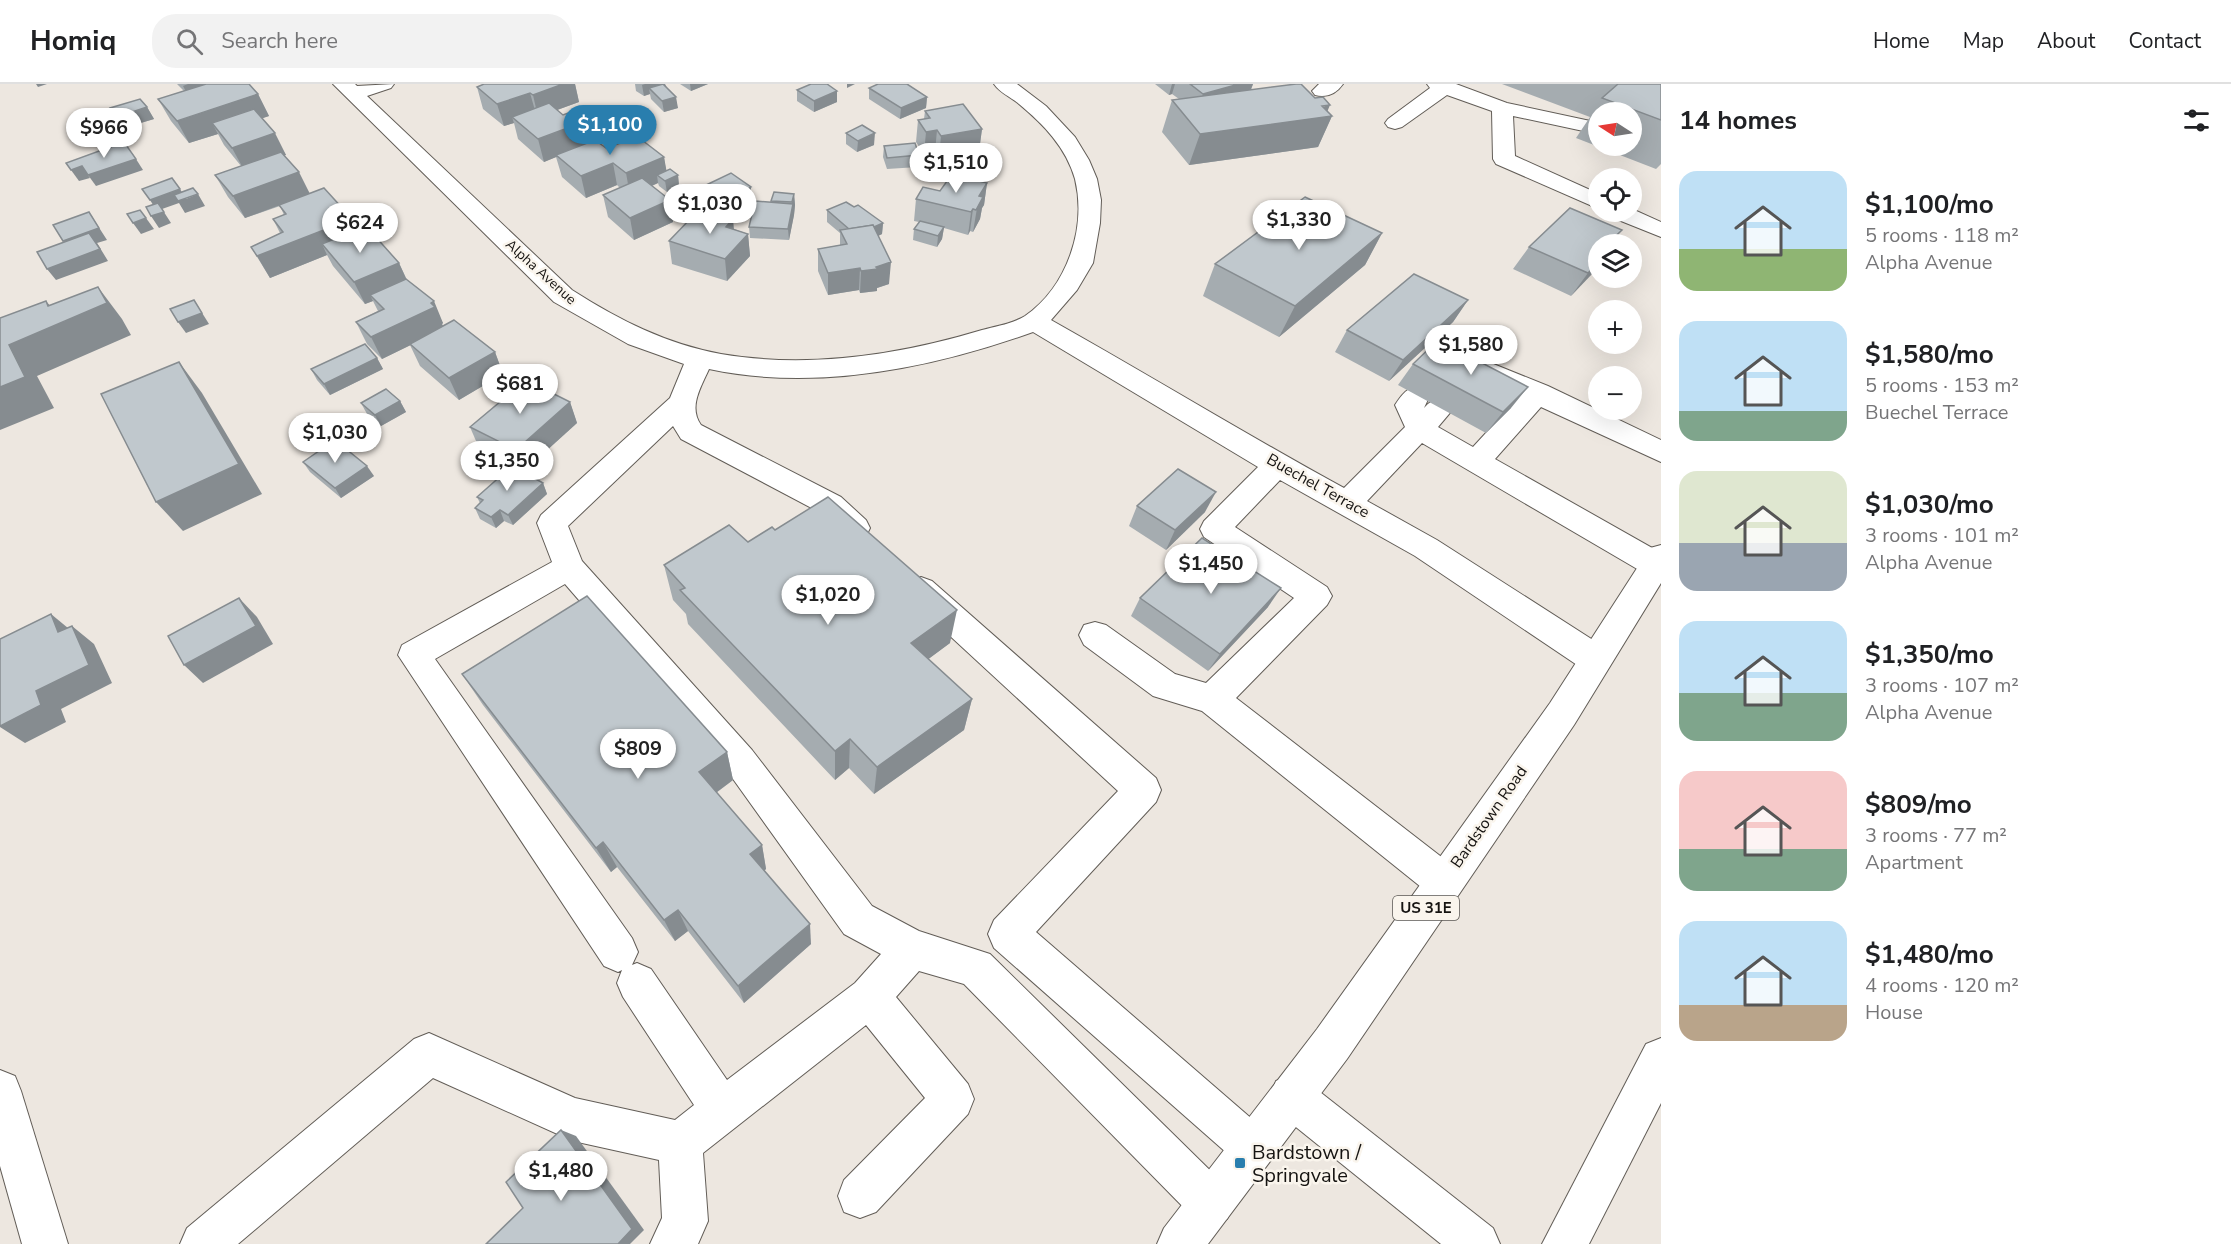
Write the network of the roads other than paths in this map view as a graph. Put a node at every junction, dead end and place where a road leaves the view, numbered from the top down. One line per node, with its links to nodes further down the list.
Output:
1 (384, 84): 4 (street)
2 (1004, 84): 11 (street)
3 (1441, 85): 5 (street); 6 (street)
4 (348, 89): 12 (street, Alpha Avenue)
5 (1502, 108): 7 (street); 8 (street)
6 (1395, 123)
7 (1588, 126)
8 (1588, 197)
9 (1642, 222): 10 (street)
10 (1661, 230)
11 (1035, 322): 12 (street, Alpha Avenue); 20 (street, Buechel Terrace)
12 (700, 358): 16 (street)
13 (1468, 372): 14 (street)
14 (1538, 393): 18 (street); 19 (street)
15 (1428, 402): 17 (street)
16 (681, 403): 23 (street); 28 (street)
17 (1420, 429): 19 (street); 21 (street)
18 (1661, 452)
19 (1476, 461): 22 (street)
20 (1278, 464): 21 (street, Buechel Terrace); 26 (street)
21 (1348, 502): 25 (street, Buechel Terrace)
22 (1658, 561): 25 (street, Bardstown Road / US 31E)
23 (569, 567): 29 (street); 35 (street)
24 (1095, 635): 26 (street)
25 (1595, 659): 27 (street, Bardstown Road / US 31E)
26 (1212, 699): 27 (street)
27 (1444, 882): 34 (street, Bardstown Road / US 31E)
28 (1008, 934): 30 (street); 37 (street)
29 (912, 949): 30 (street); 31 (street)
30 (976, 968): 39 (street)
31 (869, 997): 35 (street); 38 (street)
32 (1661, 1059): 45 (street)
33 (0, 1091): 41 (street)
34 (1291, 1096): 37 (street, Bardstown Road / US 31E); 44 (street)
35 (723, 1111): 36 (street)
36 (680, 1143): 40 (street); 42 (street)
37 (1252, 1147): 39 (street, Bardstown Road / US 31E)
38 (860, 1196)
39 (1211, 1203): 43 (street, Bardstown Road / US 31E)
40 (218, 1239)
41 (45, 1244)
42 (673, 1244)
43 (1180, 1244)
44 (1477, 1244)
45 (1565, 1244)

